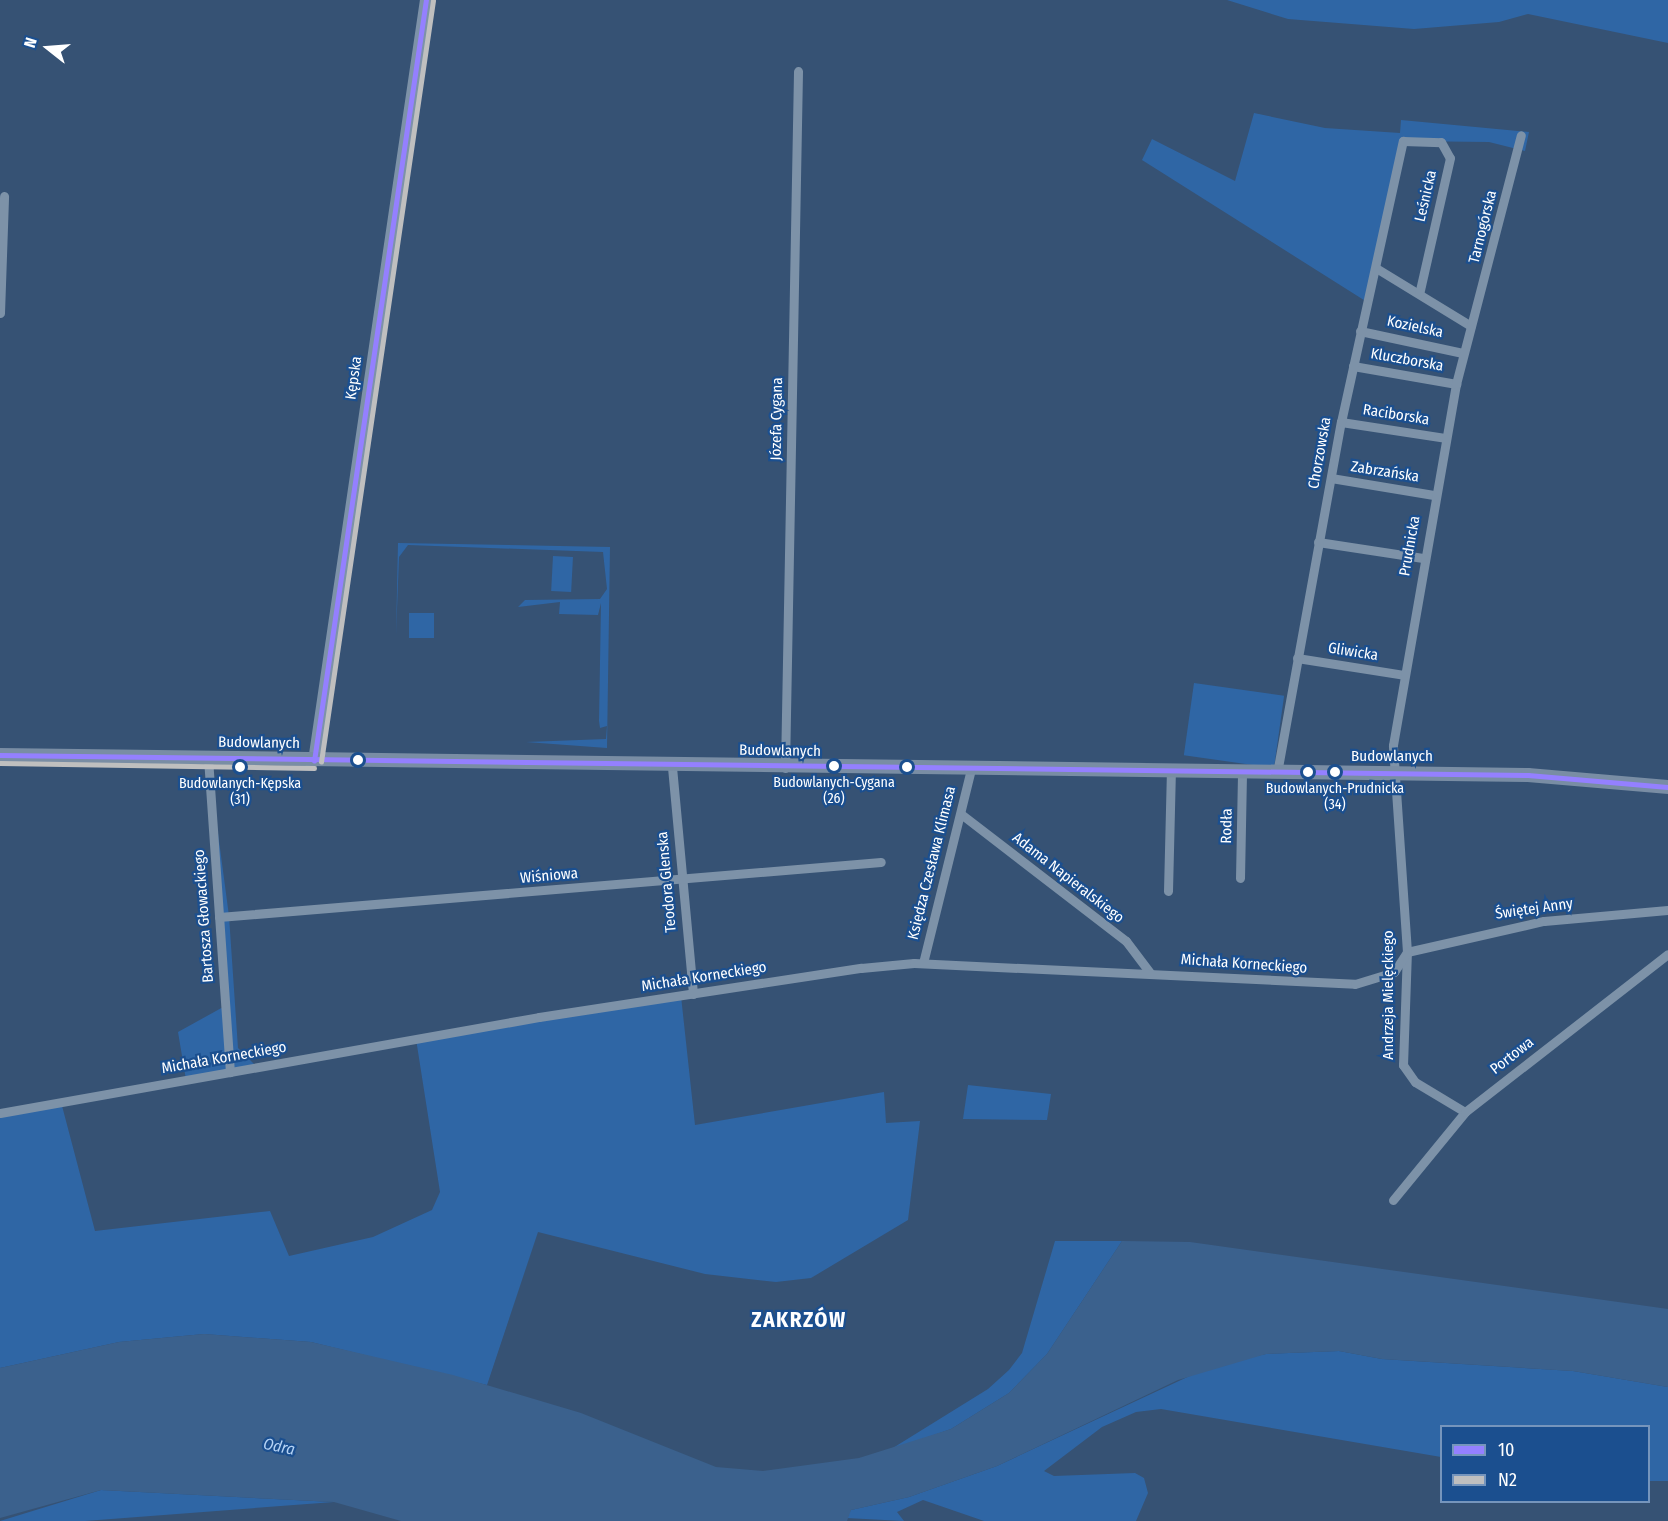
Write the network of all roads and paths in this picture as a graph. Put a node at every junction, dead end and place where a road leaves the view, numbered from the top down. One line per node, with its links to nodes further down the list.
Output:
1 (426, 0): 24 (street, Kępska)
2 (798, 70): 26 (street, Józefa Cygana)
3 (1521, 135): 9 (street, Tarnogórska)
4 (1403, 141): 6 (street, Chorzowska); 7 (street, Leśnicka)
5 (4, 196): 8 (street)
6 (1376, 268): 7 (street); 10 (street, Chorzowska)
7 (1419, 294): 9 (street)
8 (0, 313)
9 (1472, 326): 11 (street, Prudnicka)
10 (1360, 331): 11 (street, Kozielska); 12 (street, Chorzowska)
11 (1463, 353): 13 (street, Prudnicka)
12 (1353, 366): 13 (street, Kluczborska); 14 (street, Chorzowska)
13 (1456, 384): 15 (street, Prudnicka)
14 (1341, 422): 15 (street, Raciborska); 16 (street, Chorzowska)
15 (1445, 438): 17 (street, Prudnicka)
16 (1331, 478): 17 (street, Zabrzańska); 18 (street, Chorzowska)
17 (1434, 495): 19 (street, Prudnicka)
18 (1318, 542): 19 (street); 20 (street, Chorzowska)
19 (1424, 558): 21 (street, Prudnicka)
20 (1297, 658): 21 (street, Gliwicka); 30 (street, Chorzowska)
21 (1404, 675): 31 (street, Prudnicka)
22 (0, 755): 23 (main road, Budowlanych)
23 (208, 758): 24 (main road, Budowlanych); 39 (street, Bartosza Głowackiego)
24 (314, 761): 25 (main road, Budowlanych)
25 (672, 767): 26 (main road, Budowlanych); 36 (street, Teodora Glenska)
26 (785, 768): 27 (main road, Budowlanych)
27 (970, 770): 28 (main road, Budowlanych); 33 (street, Księdza Czesława Klimasa)
28 (1171, 771): 29 (main road, Budowlanych); 37 (street)
29 (1242, 773): 30 (main road, Budowlanych); 35 (street, Rodła)
30 (1277, 773): 31 (main road, Budowlanych)
31 (1393, 773): 32 (main road, Budowlanych); 40 (street, Andrzeja Mielęckiego)
32 (1668, 787)
33 (960, 814): 42 (street, Księdza Czesława Klimasa); 43 (street, Adama Napieralskiego)
34 (881, 861): 36 (street, Wiśniowa)
35 (1240, 878)
36 (682, 880): 39 (street, Wiśniowa); 44 (street, Teodora Glenska)
37 (1168, 891)
38 (1668, 910): 40 (street, Świętej Anny)
39 (219, 917): 45 (street, Bartosza Głowackiego)
40 (1407, 952): 43 (street, Michała Korneckiego); 46 (street, Andrzeja Mielęckiego)
41 (1668, 954): 46 (street, Portowa)
42 (923, 963): 43 (street, Michała Korneckiego); 44 (street, Michała Korneckiego)
43 (1151, 974)
44 (693, 994): 45 (street, Michała Korneckiego)
45 (230, 1072): 47 (street, Michała Korneckiego)
46 (1465, 1112): 48 (street, Portowa)
47 (0, 1113)
48 (1393, 1200)

